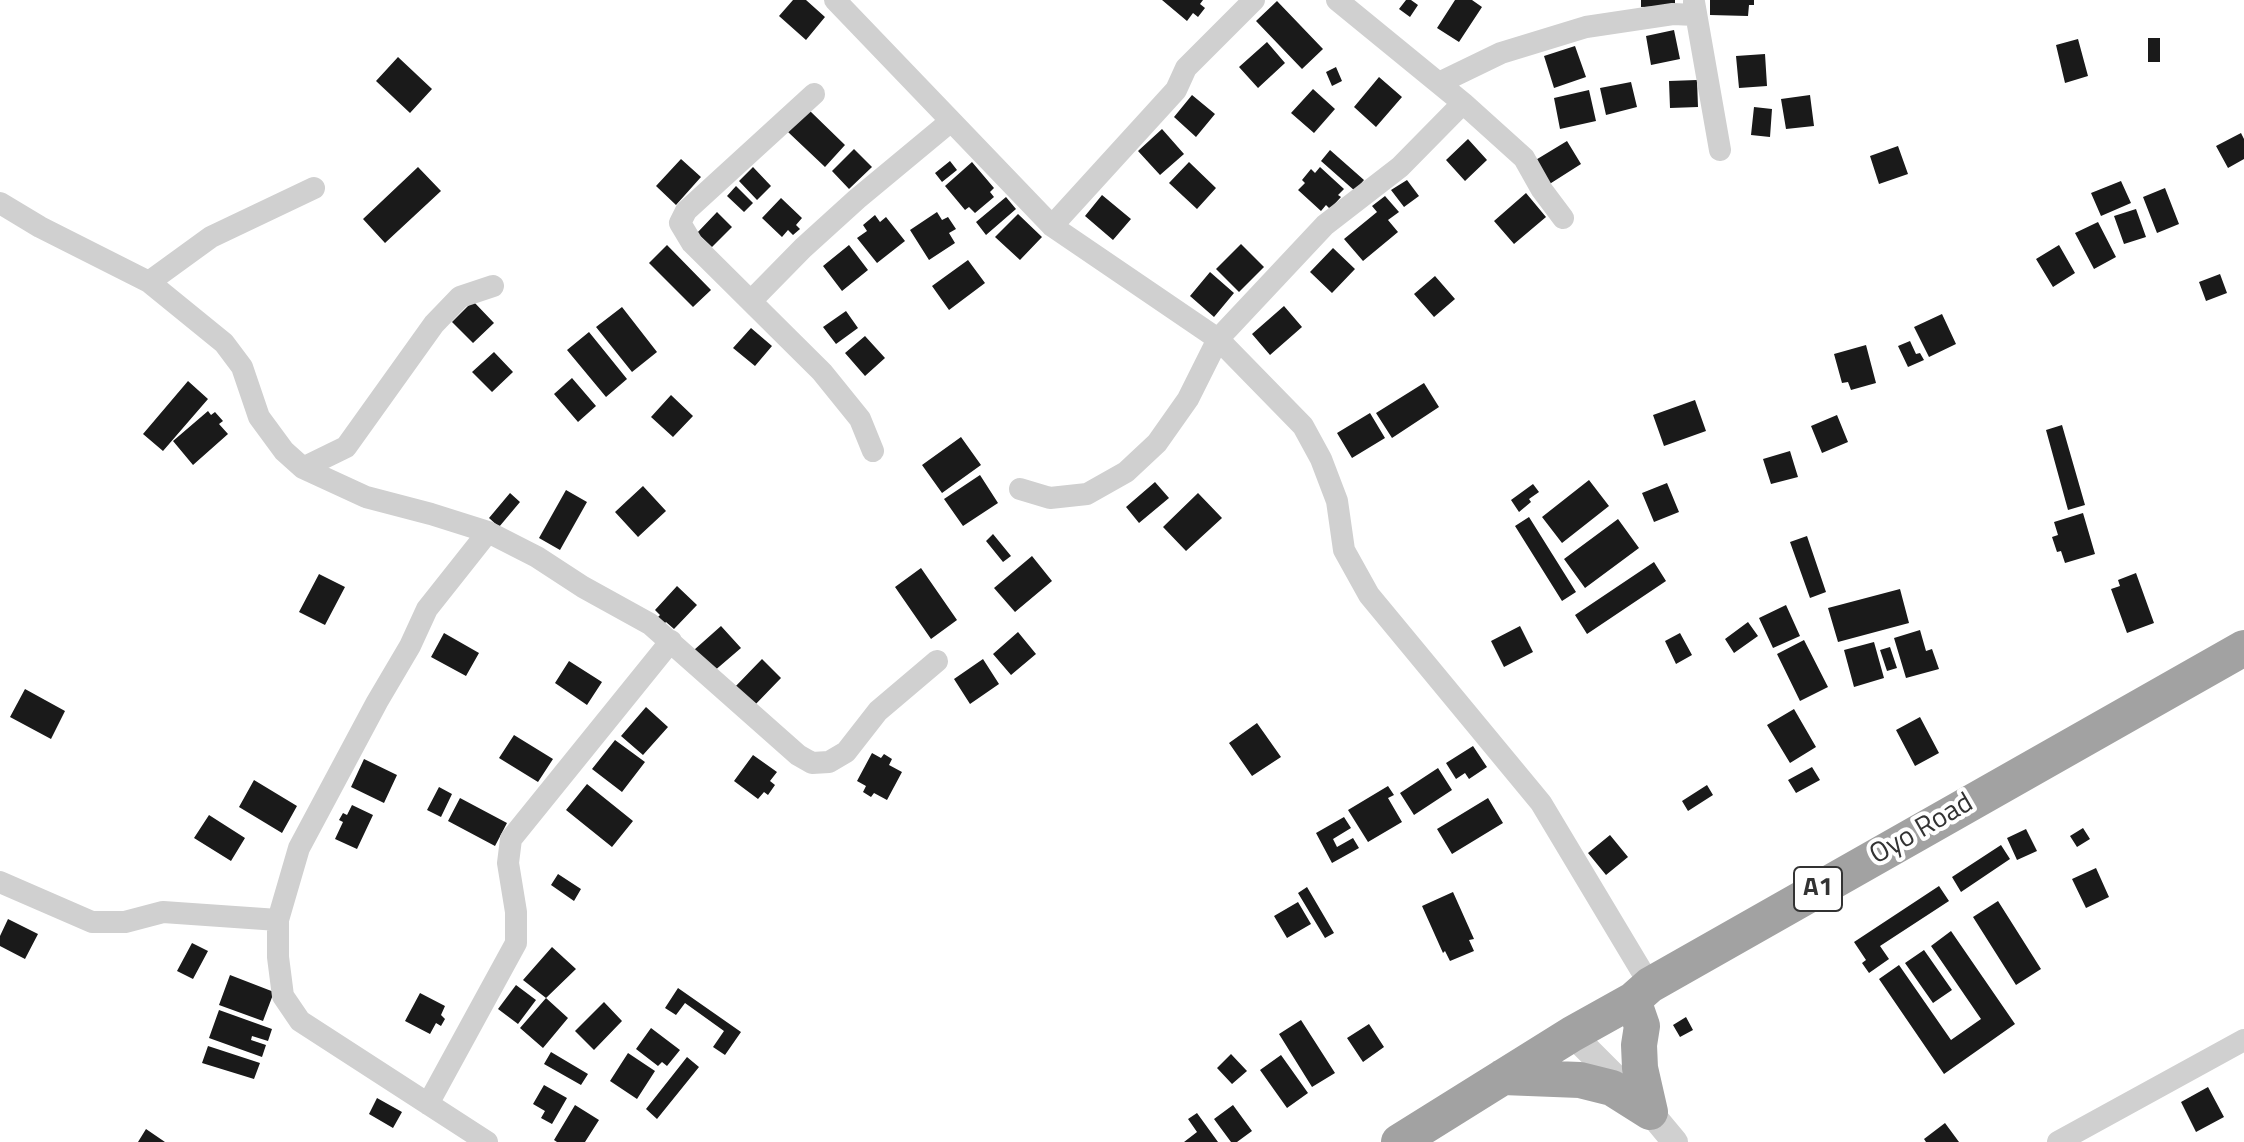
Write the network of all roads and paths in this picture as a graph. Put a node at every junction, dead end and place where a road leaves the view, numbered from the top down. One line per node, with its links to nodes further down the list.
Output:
1 (835, 0): 8 (street)
2 (1254, 0): 13 (street)
3 (1337, 0): 5 (street)
4 (1695, 7): 5 (street); 9 (street)
5 (1439, 83): 7 (street)
6 (814, 94): 16 (street)
7 (1463, 103): 12 (street); 17 (street)
8 (951, 121): 13 (street); 16 (street)
9 (1720, 150)
10 (314, 188): 14 (street)
11 (0, 203): 14 (street)
12 (1563, 218)
13 (1052, 226): 17 (street)
14 (149, 282): 19 (street)
15 (493, 286): 19 (street)
16 (751, 301): 18 (street)
17 (1218, 339): 20 (street); 27 (street)
18 (873, 451)
19 (303, 468): 21 (street)
20 (1020, 489)
21 (488, 532): 22 (street); 26 (street)
22 (671, 641): 24 (street); 31 (street)
23 (2244, 648): 27 (highway, Oyo Road / A1)
24 (937, 661)
25 (0, 882): 26 (street)
26 (278, 920): 31 (street)
27 (1641, 992): 28 (highway, Oyo Road / A1); 32 (highway)
28 (1572, 1034): 30 (highway, Oyo Road / A1); 32 (street)
29 (2244, 1040): 36 (street)
30 (1503, 1077): 32 (highway); 34 (highway, Oyo Road / A1)
31 (428, 1104): 33 (street)
32 (1650, 1112): 35 (street)
33 (487, 1142)
34 (1399, 1142)
35 (1675, 1142)
36 (2058, 1142)

